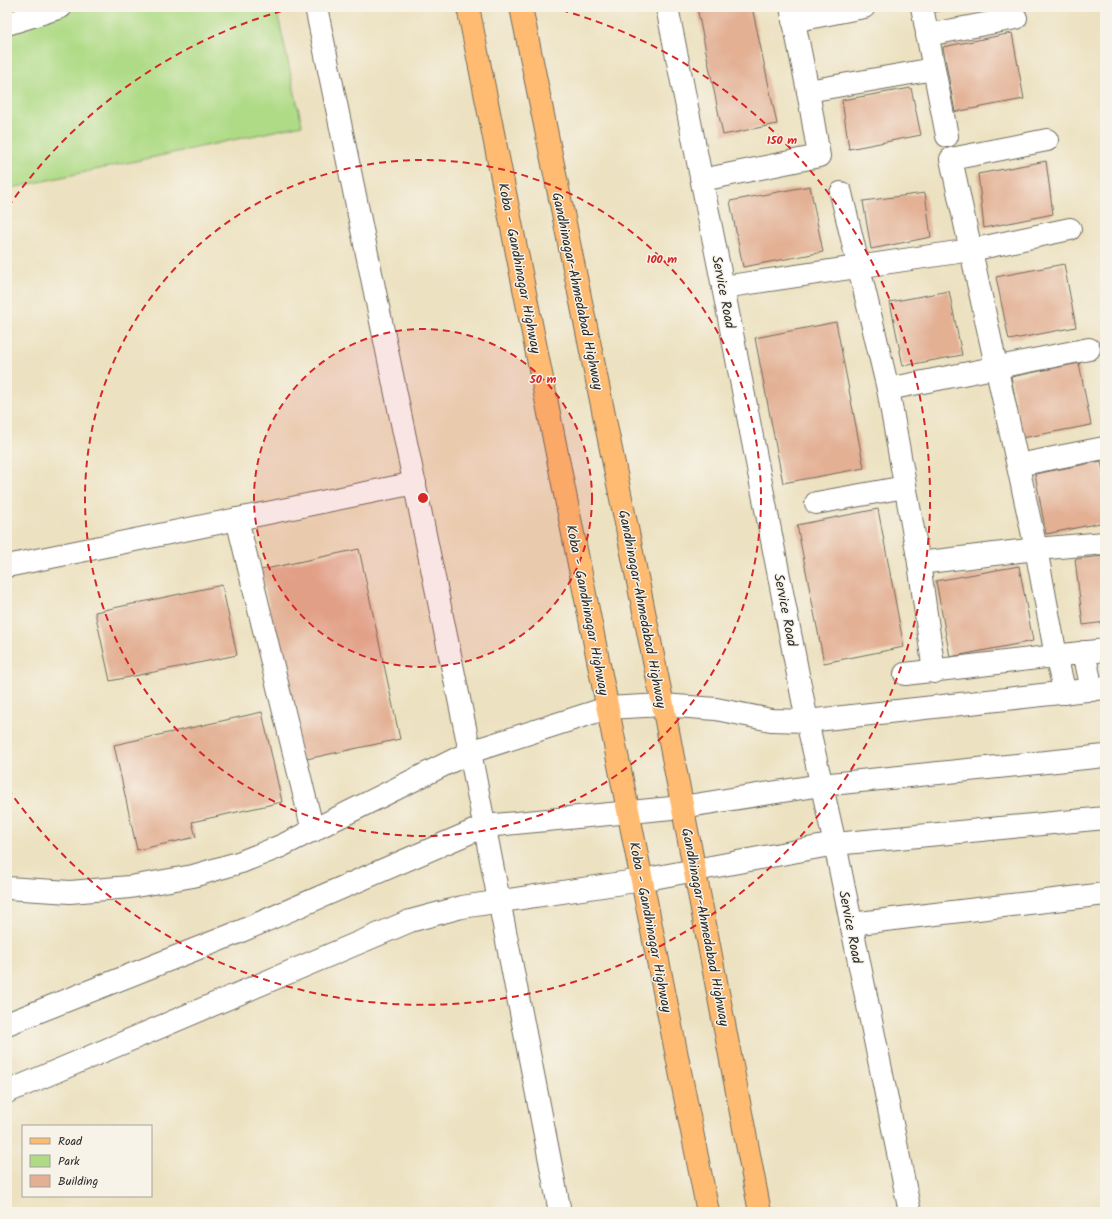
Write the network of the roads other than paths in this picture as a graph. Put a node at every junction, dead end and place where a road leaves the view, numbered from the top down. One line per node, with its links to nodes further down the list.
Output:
1 (61, 7): 10 (street)
2 (316, 7): 27 (street)
3 (468, 7): 43 (main road, Koba - Gandhinagar Highway)
4 (520, 7): 42 (main road, Gandhinagar-Ahmedabad Highway)
5 (667, 7): 16 (street, Service Road)
6 (864, 7): 8 (street)
7 (922, 7): 11 (street)
8 (792, 14): 13 (street)
9 (1016, 18): 11 (street)
10 (7, 24)
11 (928, 35): 12 (street)
12 (934, 69): 13 (street); 14 (street)
13 (808, 91): 16 (street)
14 (947, 136)
15 (1047, 140): 19 (street)
16 (702, 180): 21 (street, Service Road)
17 (841, 193): 20 (street)
18 (1070, 229): 19 (street)
19 (971, 250): 20 (street); 23 (street)
20 (858, 267): 21 (street); 24 (street)
21 (723, 287): 44 (street, Service Road)
22 (1089, 349): 23 (street)
23 (997, 368): 24 (street); 26 (street)
24 (888, 390): 28 (street)
25 (1104, 448): 26 (street)
26 (1018, 465): 32 (street)
27 (415, 483): 30 (street); 45 (street)
28 (906, 487): 29 (street); 33 (street)
29 (816, 503)
30 (237, 520): 34 (street); 52 (street)
31 (1105, 543): 32 (street)
32 (1036, 549): 33 (street); 37 (street)
33 (919, 563): 38 (street)
34 (7, 566)
35 (1105, 650): 36 (street)
36 (1084, 652): 37 (street); 40 (street)
37 (1056, 656): 38 (street); 41 (street)
38 (934, 672): 39 (street)
39 (906, 674)
40 (1099, 689): 41 (street)
41 (1065, 693): 44 (street)
42 (663, 705): 43 (street); 44 (street); 48 (main road, Gandhinagar-Ahmedabad Highway)
43 (607, 708): 45 (street); 49 (main road, Koba - Gandhinagar Highway)
44 (807, 721): 47 (street, Service Road)
45 (470, 752): 51 (street); 52 (street)
46 (1105, 756): 47 (street)
47 (821, 785): 48 (street); 53 (street, Service Road)
48 (682, 807): 49 (street); 54 (main road, Gandhinagar-Ahmedabad Highway)
49 (628, 813): 51 (street); 55 (main road, Koba - Gandhinagar Highway)
50 (1105, 818): 53 (street)
51 (485, 826): 58 (street); 60 (street)
52 (313, 831): 56 (street)
53 (835, 844): 54 (street); 59 (street, Service Road)
54 (695, 870): 55 (street); 64 (main road, Gandhinagar-Ahmedabad Highway)
55 (642, 880): 58 (street); 63 (main road, Koba - Gandhinagar Highway)
56 (7, 888)
57 (1105, 894): 59 (street)
58 (500, 902): 61 (street); 62 (street)
59 (851, 924): 65 (street, Service Road)
60 (7, 1024)
61 (7, 1092)
62 (560, 1212)
63 (708, 1212)
64 (760, 1212)
65 (910, 1212)

